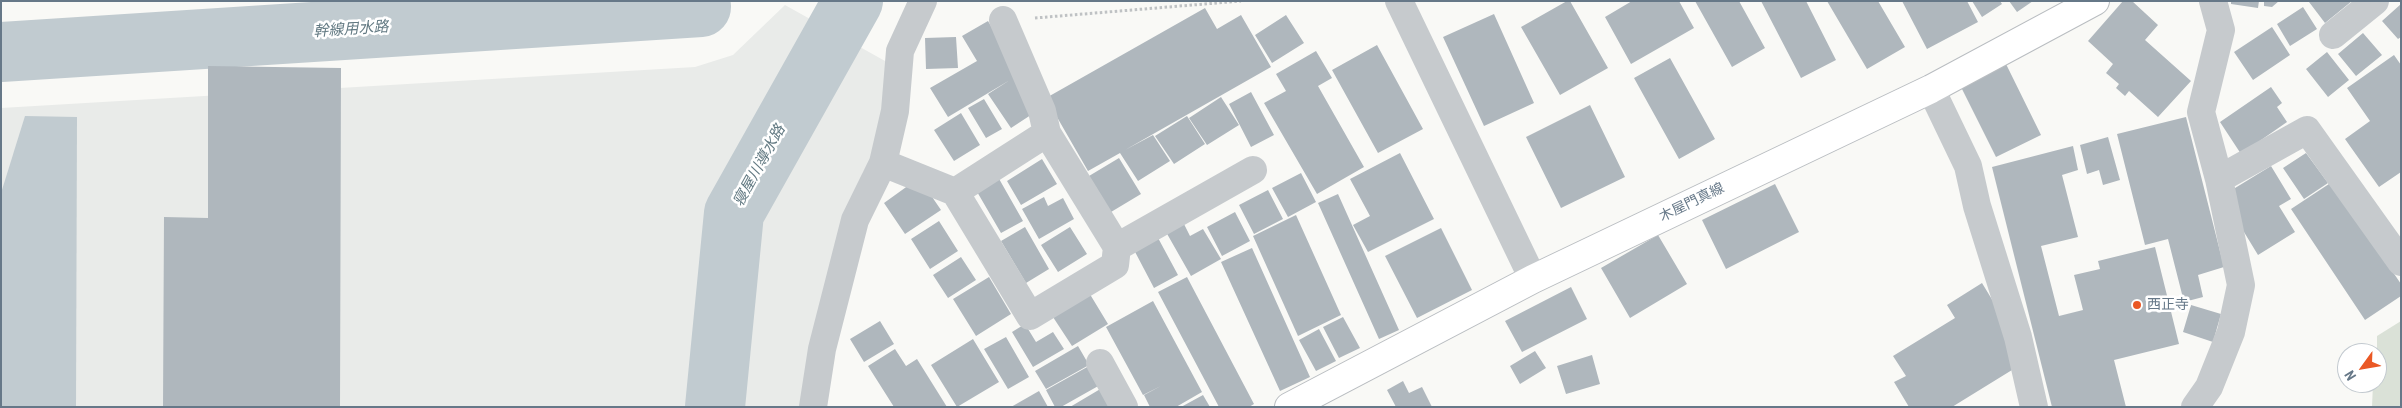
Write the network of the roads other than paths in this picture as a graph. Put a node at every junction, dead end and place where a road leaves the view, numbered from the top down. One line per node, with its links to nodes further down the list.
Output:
1 (922, 1): 10 (street)
2 (1399, 1): 17 (street)
3 (2095, 1): 8 (main road, 木屋門真線)
4 (2212, 1): 12 (street)
5 (2375, 1): 7 (street)
6 (1003, 20): 9 (street)
7 (2333, 35)
8 (1931, 89): 17 (main road, 木屋門真線); 22 (street)
9 (1047, 132): 13 (street); 15 (street)
10 (883, 163): 13 (street); 19 (street)
11 (1253, 170): 15 (street)
12 (2219, 179): 14 (street); 23 (street)
13 (955, 192): 15 (street)
14 (2392, 231): 16 (street)
15 (1117, 247)
16 (2401, 262)
17 (1533, 280): 21 (main road, 木屋門真線)
18 (1100, 363): 20 (street)
19 (813, 407)
20 (1124, 407)
21 (1289, 407)
22 (2034, 407)
23 (2195, 407)

